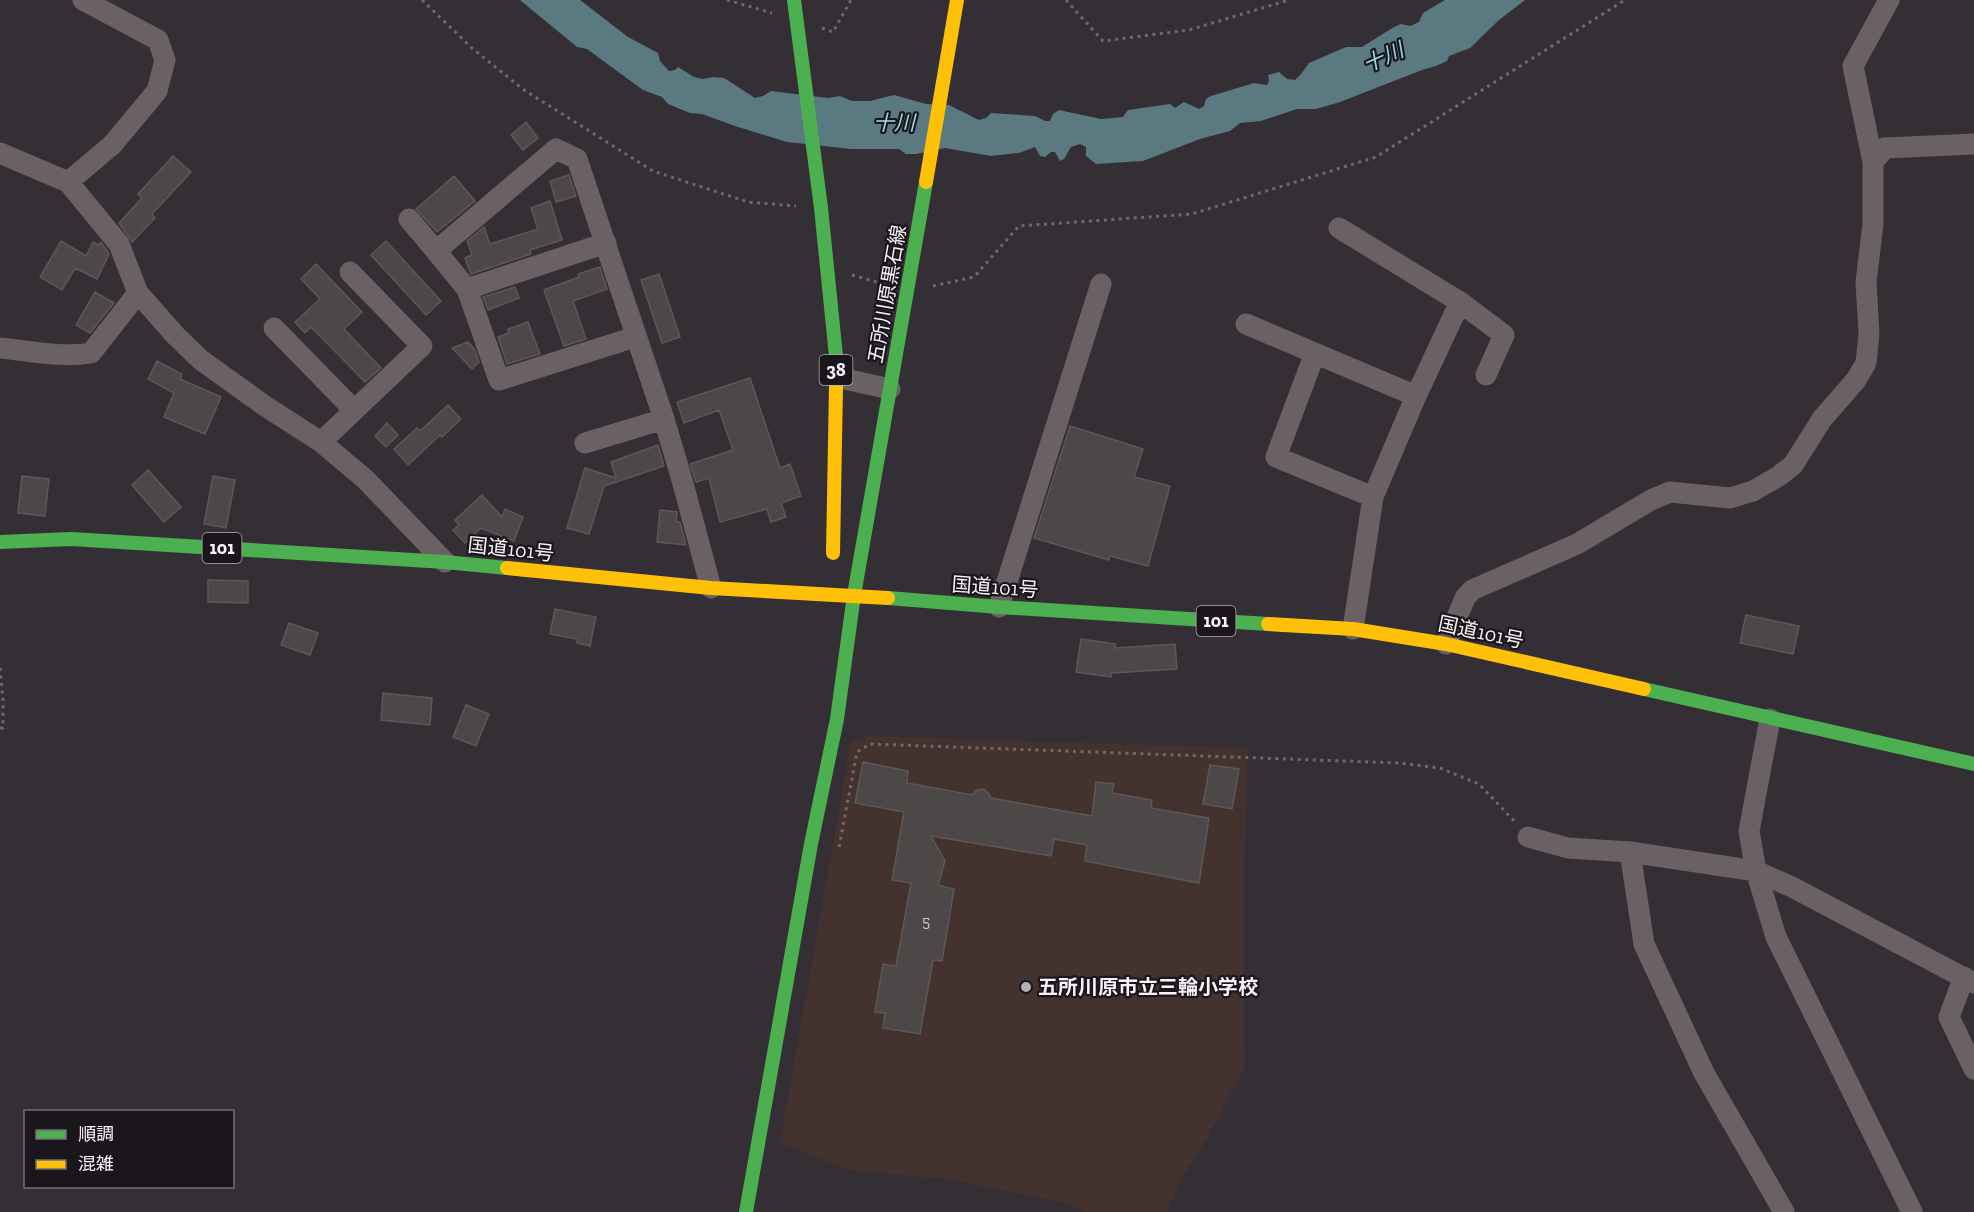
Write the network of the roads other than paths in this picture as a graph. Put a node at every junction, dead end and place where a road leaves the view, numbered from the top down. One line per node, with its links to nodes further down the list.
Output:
1 (83, 0): 8 (street)
2 (794, 0): 24 (main road, 五所川原黒石線 / 38)
3 (957, 0): 25 (main road, 五所川原黒石線)
4 (1889, 0): 7 (street)
5 (1974, 144): 7 (street)
6 (0, 153): 8 (street)
7 (1873, 162): 39 (street)
8 (68, 182): 16 (street)
9 (409, 219): 12 (street)
10 (1339, 228): 17 (street)
11 (606, 243): 12 (street); 15 (street); 20 (street)
12 (436, 251): 15 (street)
13 (350, 272): 27 (street)
14 (1101, 284): 37 (street)
15 (468, 289): 20 (street)
16 (138, 293): 21 (street); 29 (street)
17 (1460, 302): 23 (street); 26 (street)
18 (1246, 324): 22 (street)
19 (274, 328): 27 (street)
20 (635, 337): 28 (street)
21 (0, 348)
22 (1315, 353): 26 (street); 31 (street)
23 (1486, 375)
24 (836, 377): 25 (street); 33 (main road, 五所川原黒石線 / 38)
25 (890, 389): 36 (main road, 五所川原黒石線)
26 (1416, 396): 31 (street)
27 (354, 410): 29 (street)
28 (664, 419): 30 (street); 35 (street)
29 (321, 442): 34 (street)
30 (585, 443)
31 (1374, 497): 38 (street)
32 (0, 543): 34 (main road, 国道101号 / 101)
33 (834, 553)
34 (445, 562): 35 (main road, 国道101号 / 101)
35 (711, 588): 36 (main road, 国道101号 / 101)
36 (854, 595): 37 (main road, 国道101号 / 101); 47 (main road, 五所川原黒石線)
37 (999, 607): 38 (main road, 国道101号 / 101)
38 (1353, 629): 39 (main road, 国道101号 / 101)
39 (1446, 644): 40 (main road, 国道101号 / 101)
40 (1770, 718): 41 (main road, 国道101号 / 101); 44 (street)
41 (1974, 764)
42 (1528, 837): 43 (street)
43 (1630, 852): 44 (street); 48 (street)
44 (1756, 871): 45 (street); 49 (street)
45 (1969, 980): 46 (street)
46 (1974, 1070)
47 (746, 1212)
48 (1784, 1212)
49 (1912, 1212)

